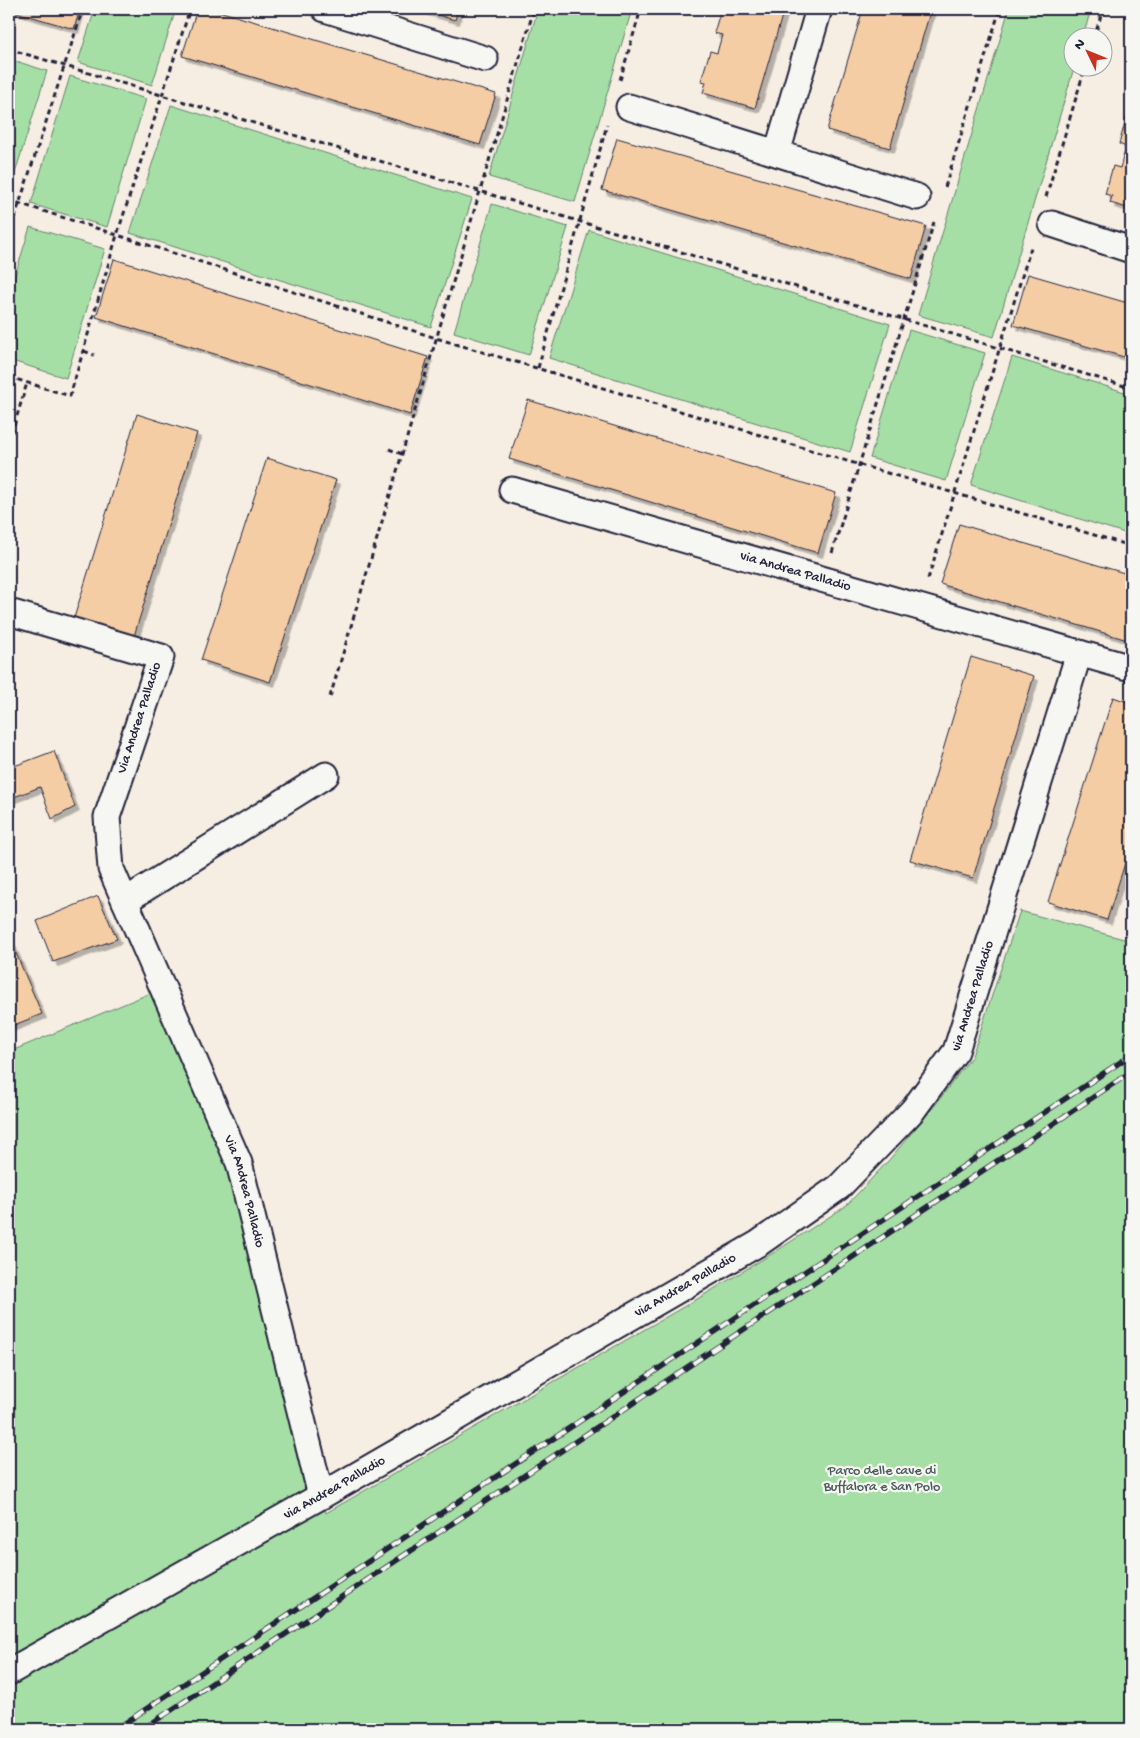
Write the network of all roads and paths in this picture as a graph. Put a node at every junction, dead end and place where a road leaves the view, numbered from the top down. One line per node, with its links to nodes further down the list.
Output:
1 (83, 9): 13 (path)
2 (190, 9): 16 (path)
3 (326, 9): 9 (street)
4 (534, 9): 19 (path)
5 (641, 9): 15 (path)
6 (819, 9): 18 (street)
7 (1000, 9): 20 (path)
8 (1103, 9): 10 (path)
9 (353, 12): 12 (street)
10 (1097, 28)
11 (9, 49): 13 (path)
12 (485, 59)
13 (63, 65): 16 (path); 24 (path)
14 (1082, 78): 23 (path)
15 (619, 84)
16 (162, 95): 19 (path); 29 (path)
17 (618, 114): 18 (street); 25 (path)
18 (777, 153): 21 (street)
19 (480, 192): 25 (path); 32 (path)
20 (943, 194)
21 (917, 197)
22 (9, 200): 24 (path)
23 (1044, 201)
24 (19, 203): 28 (path); 29 (path)
25 (579, 221): 31 (path); 36 (path)
26 (934, 221): 31 (path)
27 (1043, 231): 30 (street); 33 (path)
28 (9, 235)
29 (117, 235): 32 (path); 34 (path)
30 (1131, 250)
31 (904, 320): 33 (path); 43 (path)
32 (436, 338): 36 (path); 42 (path)
33 (999, 348): 39 (path); 45 (path)
34 (84, 351): 35 (path); 38 (path)
35 (94, 354)
36 (538, 368): 43 (path)
37 (9, 377): 38 (path)
38 (28, 383): 40 (path)
39 (1131, 388)
40 (9, 442)
41 (389, 449): 42 (path)
42 (402, 454): 52 (path)
43 (859, 465): 45 (path); 47 (path)
44 (512, 490): 47 (street, via Andrea Palladio)
45 (954, 493): 46 (path); 48 (path)
46 (1131, 546)
47 (823, 579): 48 (street, via Andrea Palladio)
48 (919, 606): 50 (street, via Andrea Palladio)
49 (9, 612): 54 (street, Via Andrea Palladio)
50 (1079, 653): 51 (street, via Andrea Palladio); 55 (street, via Andrea Palladio)
51 (1131, 668)
52 (330, 697)
53 (326, 775): 54 (street)
54 (125, 901): 55 (street, Via Andrea Palladio)
55 (321, 1496): 56 (street, via Andrea Palladio)
56 (9, 1672)

